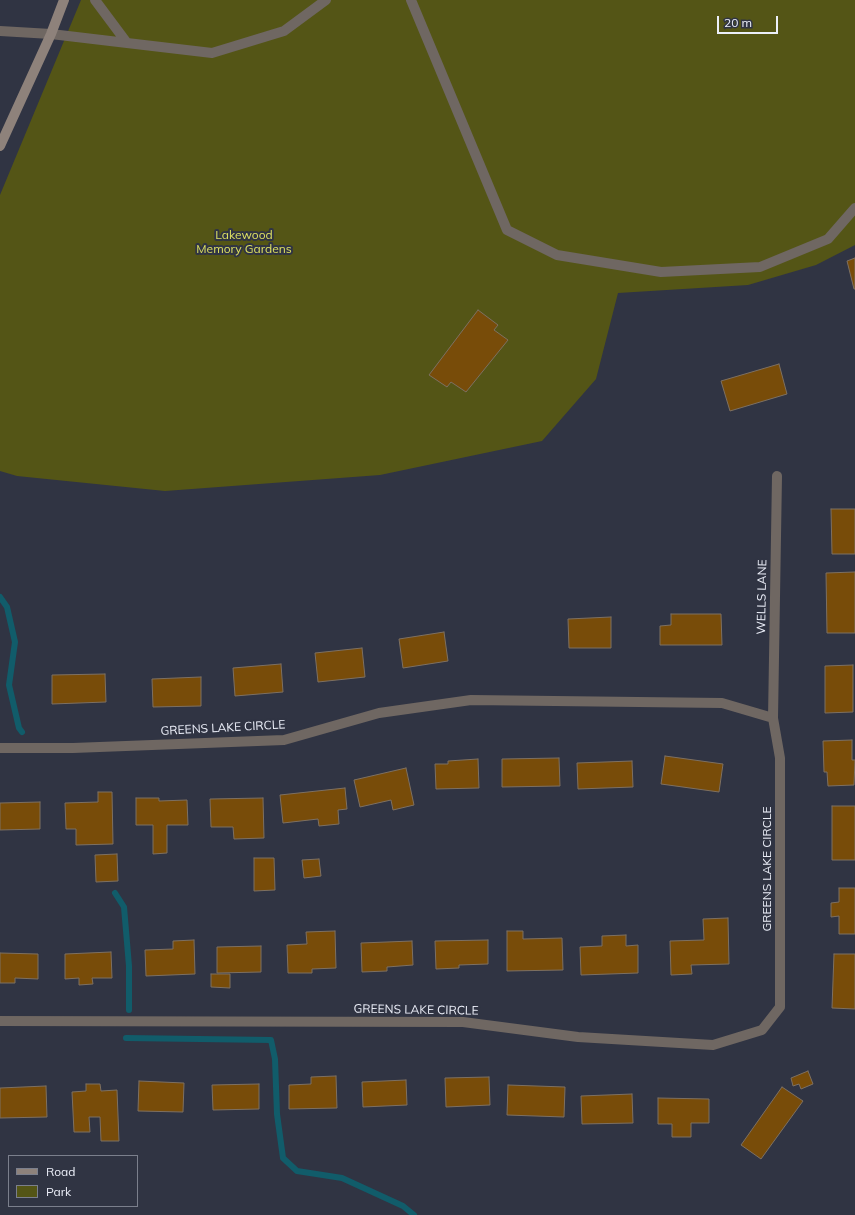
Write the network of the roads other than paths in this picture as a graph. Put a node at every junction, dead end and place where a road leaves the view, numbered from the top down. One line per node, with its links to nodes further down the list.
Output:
1 (64, 0): 6 (street)
2 (96, 0): 7 (street)
3 (326, 0): 7 (street)
4 (411, 0): 9 (street)
5 (0, 31): 6 (street)
6 (51, 34): 7 (street); 8 (street)
7 (127, 43)
8 (0, 146)
9 (855, 208)
10 (777, 476): 11 (street, WELLS LANE)
11 (773, 718): 12 (street, GREENS LAKE CIRCLE); 13 (street, GREENS LAKE CIRCLE)
12 (0, 748)
13 (0, 1021)

